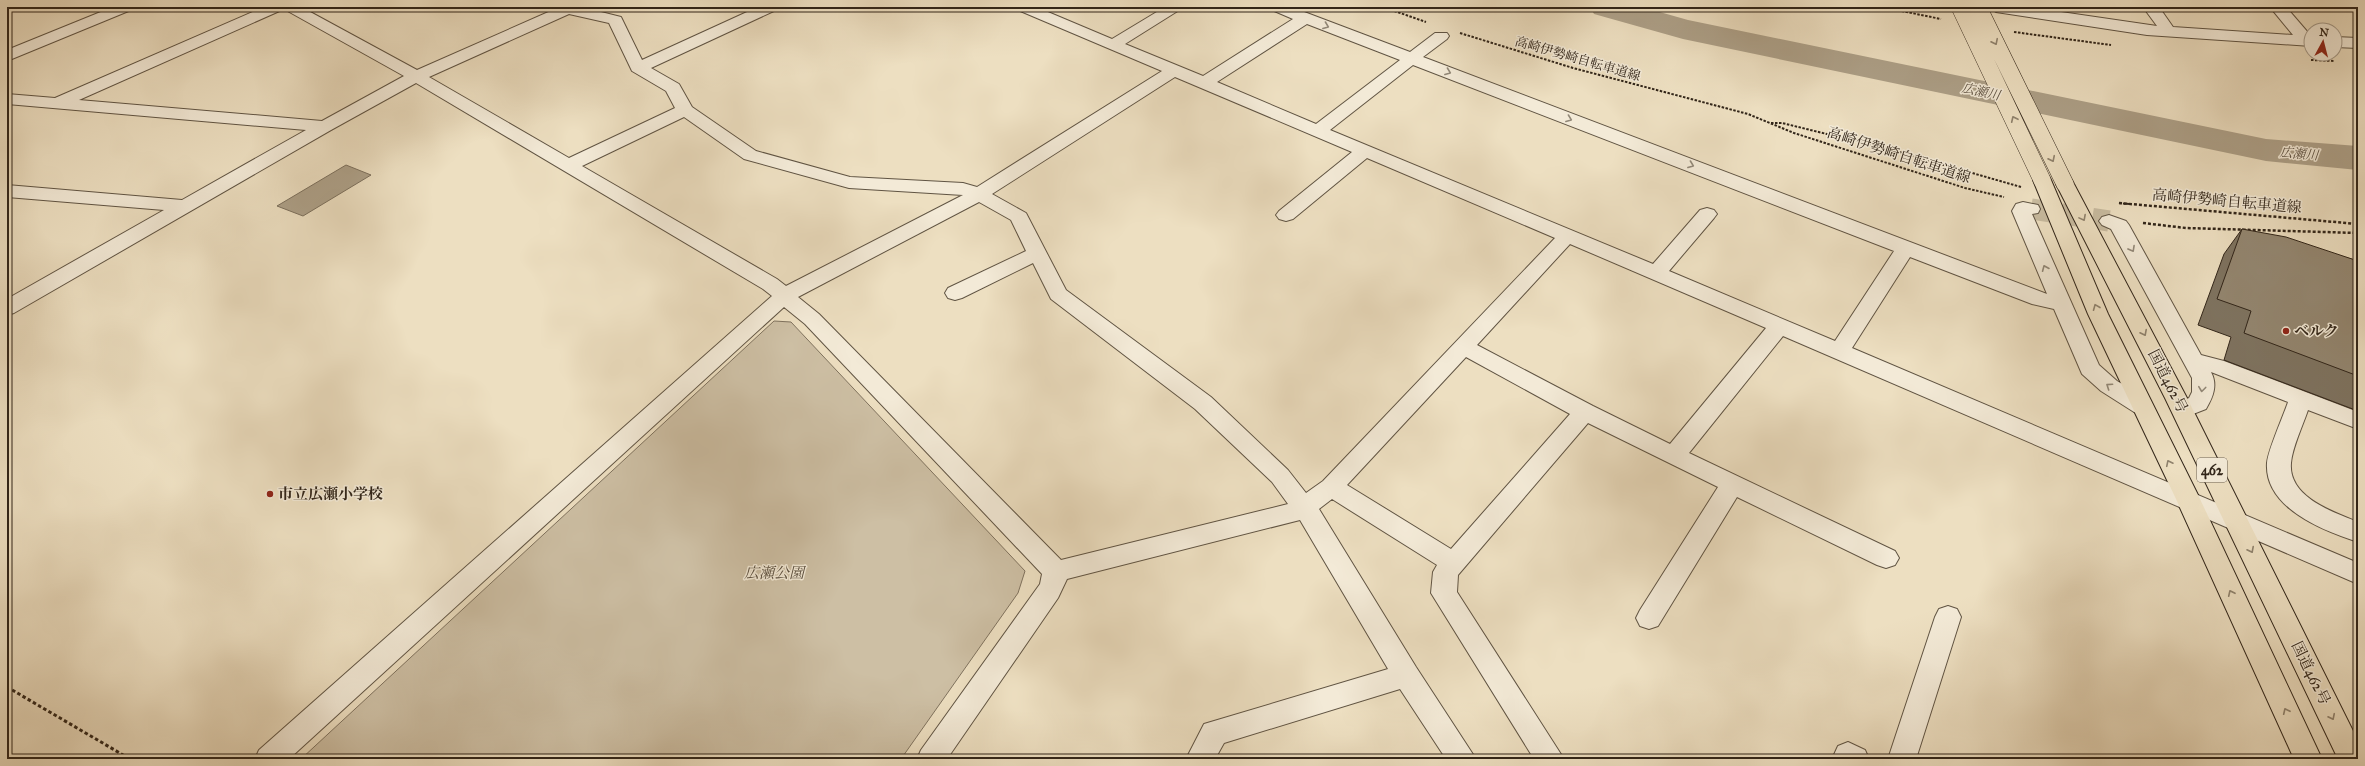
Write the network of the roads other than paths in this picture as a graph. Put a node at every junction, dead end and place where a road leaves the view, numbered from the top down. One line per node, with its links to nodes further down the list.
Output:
1 (126, 7): 22 (street)
2 (277, 7): 29 (street)
3 (290, 7): 26 (street)
4 (771, 7): 24 (street)
5 (1023, 7): 21 (street)
6 (1176, 7): 21 (street)
7 (1277, 7): 14 (street)
8 (1960, 7): 55 (highway, 462, one-way to 8, bridge)
9 (1978, 7): 56 (highway, 国道462号 / 462, one-way to 56, bridge)
10 (2002, 7): 16 (street)
11 (2151, 7): 16 (street)
12 (2278, 7): 17 (street)
13 (566, 8): 24 (street); 26 (street)
14 (1306, 18): 23 (street, one-way to 23); 27 (street)
15 (1436, 30): 23 (street)
16 (2169, 32): 18 (street)
17 (2303, 34)
18 (2303, 41)
19 (2343, 42): 20 (street)
20 (2358, 43)
21 (1113, 45): 25 (street)
22 (7, 56)
23 (1411, 58): 32 (street); 43 (street, one-way to 43)
24 (638, 68): 30 (street)
25 (1176, 70): 27 (street); 36 (street)
26 (416, 77): 31 (street); 34 (street)
27 (1204, 83): 32 (street)
28 (7, 99): 29 (street)
29 (56, 103): 31 (street)
30 (685, 110): 34 (street); 36 (street)
31 (325, 126): 37 (street)
32 (1317, 131): 33 (street)
33 (1364, 151): 40 (street); 42 (street)
34 (568, 166): 47 (street)
35 (7, 191): 37 (street)
36 (979, 194): 44 (street); 47 (street)
37 (184, 206): 49 (street)
38 (2031, 209): 48 (street, one-way to 38)
39 (1707, 214): 45 (street)
40 (1286, 215)
41 (2108, 221): 53 (street, one-way to 53)
42 (1566, 237): 45 (street); 51 (street)
43 (1906, 248): 48 (street); 52 (street)
44 (1038, 253): 46 (street); 63 (street)
45 (1656, 273): 50 (street)
46 (955, 293)
47 (785, 295): 68 (street); 73 (street)
48 (2060, 304): 55 (street, one-way to 48)
49 (7, 308)
50 (1779, 326): 52 (street); 59 (street)
51 (1464, 347): 57 (street); 61 (street)
52 (1839, 351): 62 (street)
53 (2193, 360): 54 (street); 56 (street, one-way to 56)
54 (2300, 399): 58 (street); 65 (street)
55 (2142, 406): 62 (highway, 462, one-way to 55)
56 (2183, 410): 64 (highway, 国道462号 / 462)
57 (1585, 412): 59 (street); 67 (street)
58 (2358, 421)
59 (1674, 456): 60 (street)
60 (1732, 484): 66 (street); 71 (street)
61 (1331, 487): 63 (street); 67 (street)
62 (2188, 499): 64 (street); 81 (highway, 462, one-way to 62)
63 (1303, 508): 68 (street); 72 (street)
64 (2237, 522): 69 (street); 82 (highway, 国道462号 / 462, one-way to 82)
65 (2358, 532)
66 (1886, 558)
67 (1454, 563): 77 (street)
68 (1055, 572): 74 (street)
69 (2358, 574)
70 (1948, 617): 80 (street)
71 (1649, 618)
72 (1406, 675): 75 (street); 76 (street)
73 (269, 759)
74 (931, 759)
75 (1200, 759)
76 (1462, 759)
77 (1550, 759)
78 (1846, 759): 79 (street)
79 (1855, 759)
80 (1902, 759)
81 (2308, 759)
82 (2352, 759)

